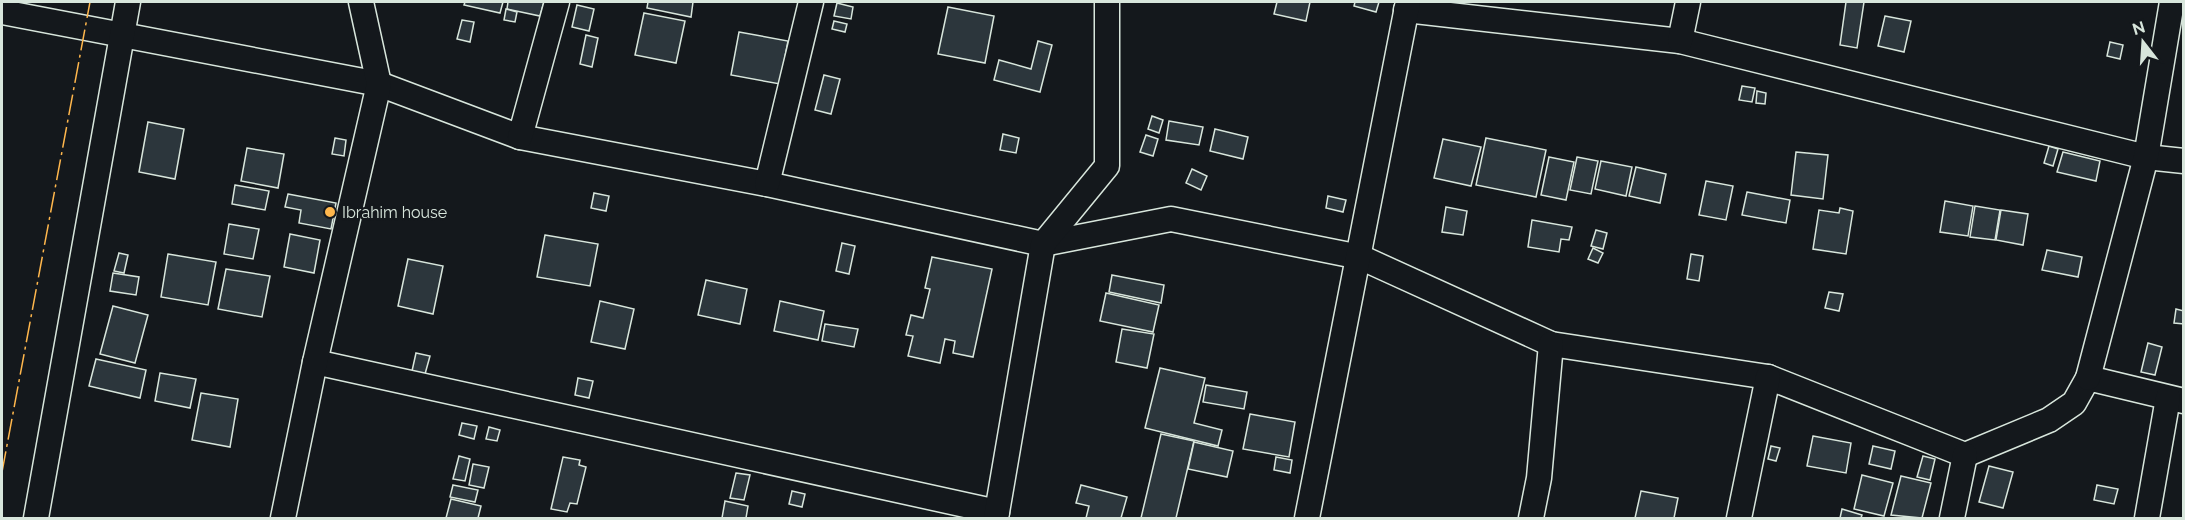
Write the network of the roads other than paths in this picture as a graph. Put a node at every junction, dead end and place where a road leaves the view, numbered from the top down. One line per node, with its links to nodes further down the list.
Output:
1 (128, 2): 10 (street)
2 (361, 2): 12 (street)
3 (557, 2): 13 (street)
4 (811, 2): 16 (street)
5 (1107, 2): 17 (street)
6 (1688, 2): 11 (street)
7 (2172, 2): 14 (street)
8 (1407, 6): 11 (street); 18 (street)
9 (2, 12): 10 (street)
10 (122, 34): 12 (street); 26 (street)
11 (1680, 41): 14 (street)
12 (379, 84): 13 (street); 20 (street)
13 (520, 137): 16 (street)
14 (2146, 157): 15 (street); 22 (street)
15 (2184, 160)
16 (767, 184): 17 (street)
17 (1043, 244): 18 (street); 25 (street)
18 (1360, 257): 19 (street); 28 (street)
19 (1551, 344): 21 (street); 29 (street)
20 (315, 362): 25 (street); 27 (street)
21 (1768, 377): 24 (street); 30 (street)
22 (2088, 378): 23 (street); 24 (street)
23 (2176, 399): 32 (street)
24 (1965, 455): 31 (street)
25 (996, 516)
26 (36, 519)
27 (283, 519)
28 (1307, 519)
29 (1531, 519)
30 (1739, 519)
31 (1952, 519)
32 (2147, 519)

